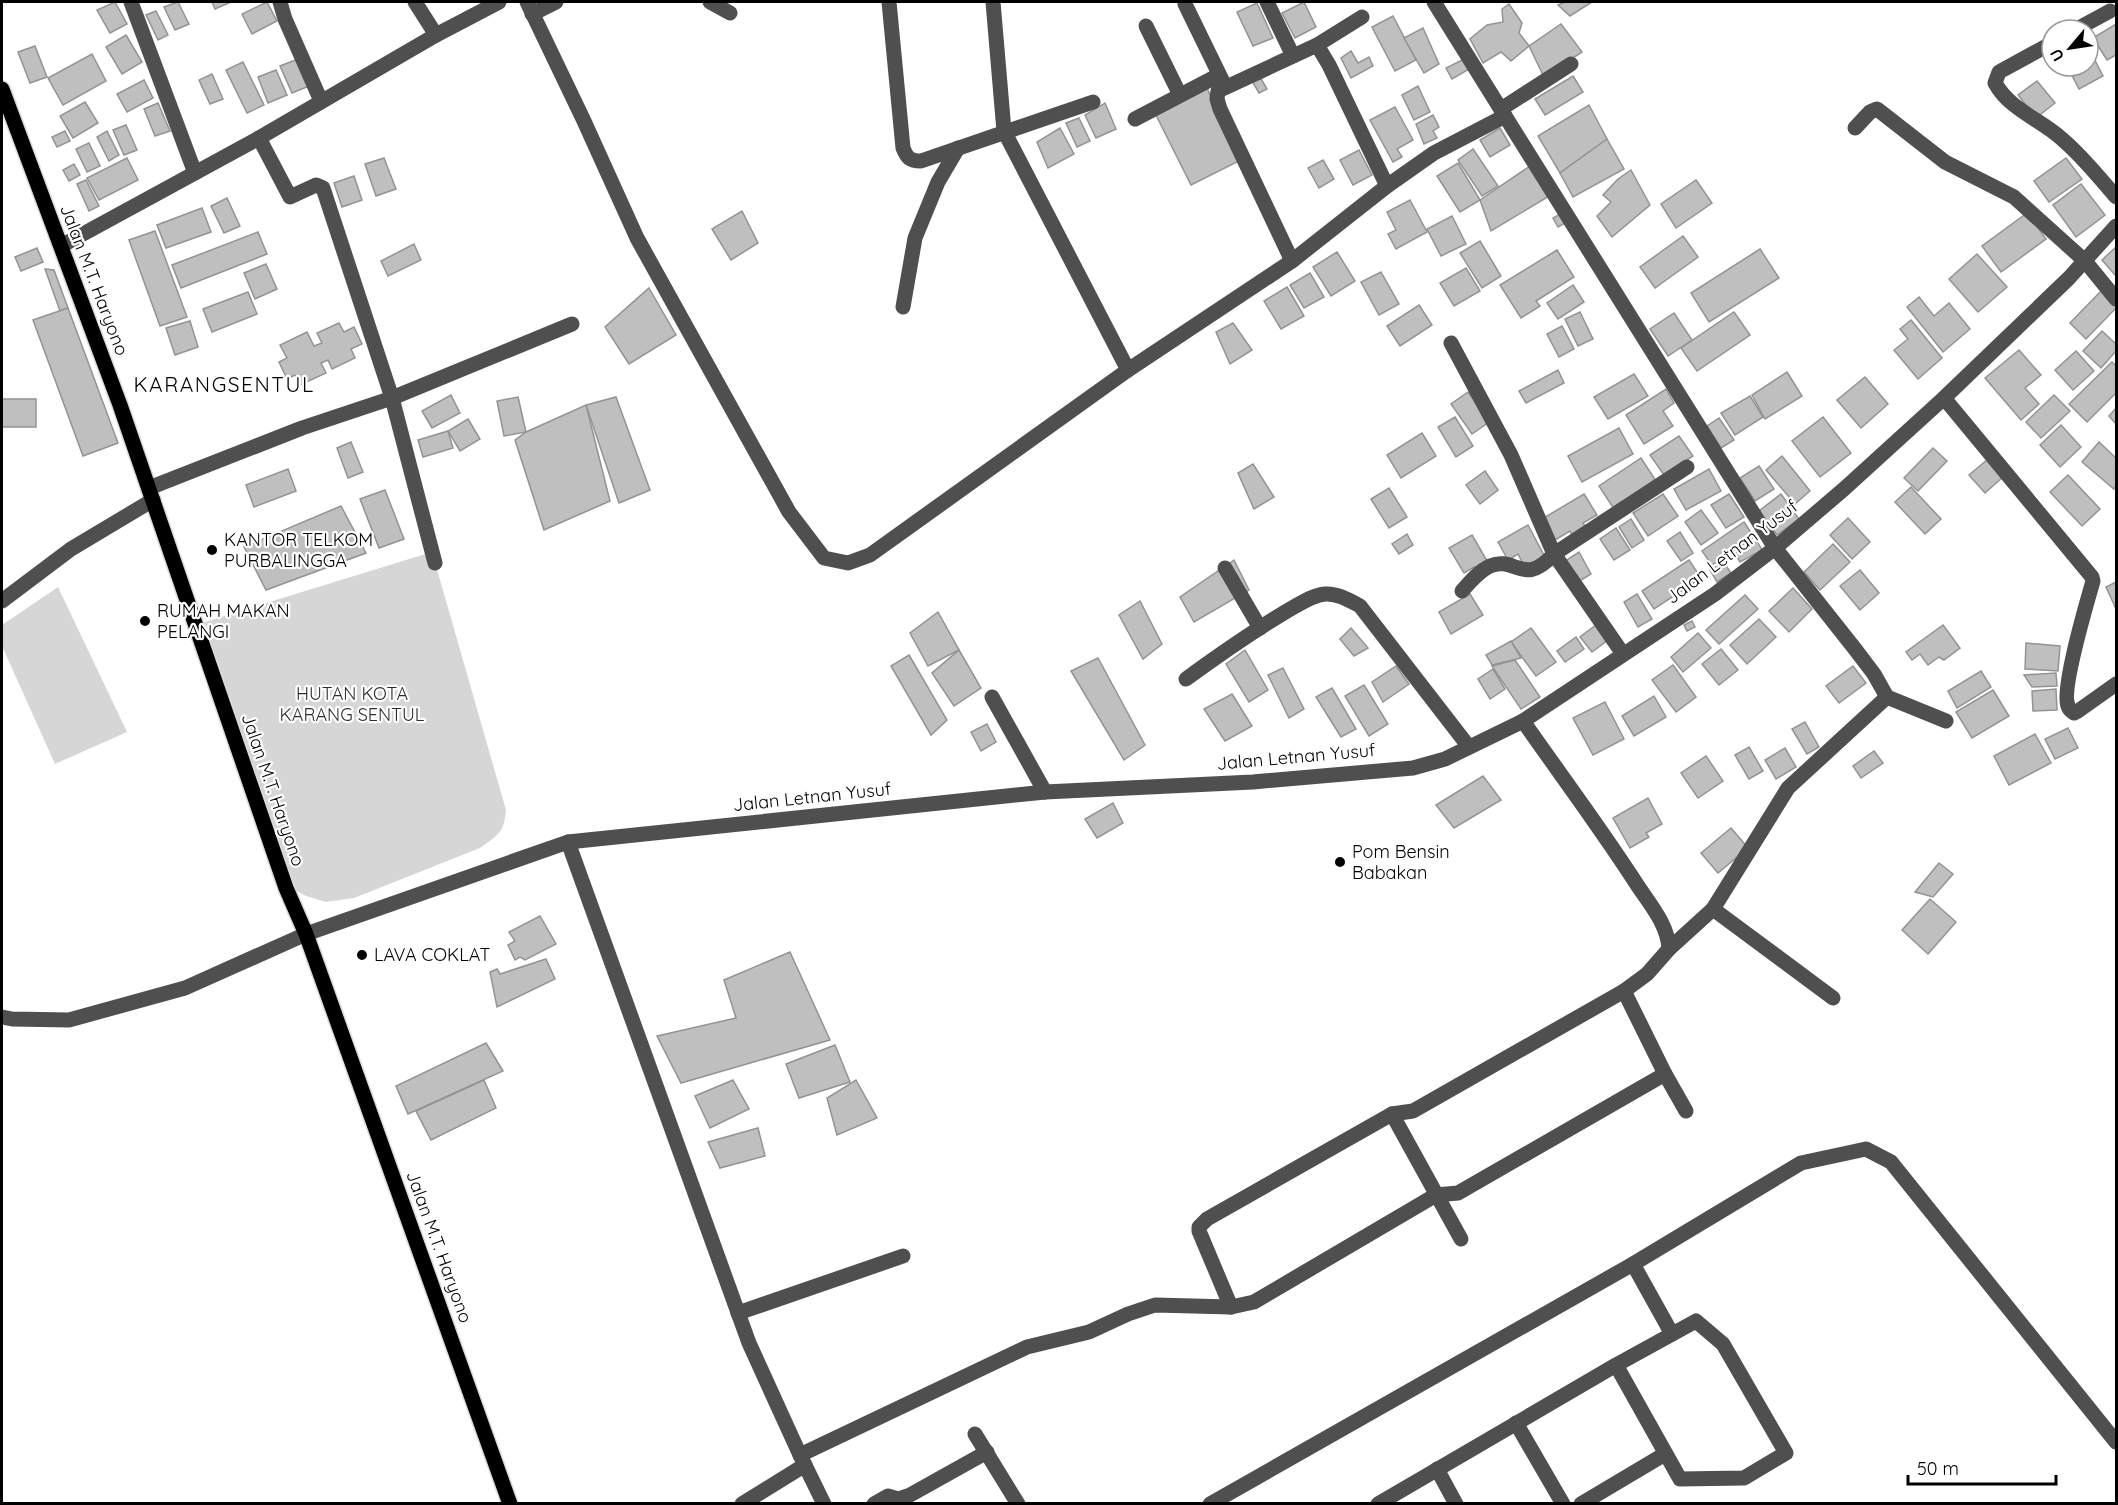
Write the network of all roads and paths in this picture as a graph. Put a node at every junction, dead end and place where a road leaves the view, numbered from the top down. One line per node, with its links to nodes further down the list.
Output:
1 (131, 2): 34 (street)
2 (280, 2): 26 (street)
3 (415, 2): 18 (street)
4 (499, 2): 18 (street)
5 (556, 2): 12 (street)
6 (710, 2): 14 (street)
7 (889, 2): 33 (street)
8 (993, 2): 31 (street)
9 (1267, 2): 21 (street)
10 (1434, 2): 28 (street)
11 (1185, 4): 23 (street)
12 (529, 8): 45 (street)
13 (2110, 11): 16 (street)
14 (730, 13)
15 (1362, 17): 19 (street)
16 (2097, 18)
17 (1146, 26): 25 (street)
18 (436, 35): 26 (street)
19 (1317, 45): 21 (street); 35 (street)
20 (2040, 49): 36 (street)
21 (1293, 56): 23 (street)
22 (1570, 64): 28 (street)
23 (1222, 81): 25 (street); 39 (street)
24 (2, 89): 38 (main road, Jalan M.T. Haryono)
25 (1180, 95): 29 (street)
26 (321, 101): 32 (street)
27 (1093, 102): 31 (street)
28 (1503, 113): 35 (street); 50 (street)
29 (1135, 119)
30 (1855, 128): 40 (street)
31 (1004, 131): 33 (street); 45 (street)
32 (259, 138): 34 (street); 46 (street)
33 (958, 147): 42 (street)
34 (195, 173): 38 (street)
35 (1387, 186): 39 (street)
36 (2116, 196)
37 (2116, 226): 40 (street, Jalan Letnan Yusuf)
38 (61, 246): 49 (main road, Jalan M.T. Haryono)
39 (1292, 261): 45 (street)
40 (2085, 261): 41 (street); 47 (street, Jalan Letnan Yusuf)
41 (2116, 298)
42 (903, 307)
43 (572, 324): 46 (street)
44 (1451, 343): 51 (street)
45 (1128, 370)
46 (392, 398): 49 (street); 52 (street)
47 (1944, 398): 50 (street, Jalan Letnan Yusuf); 59 (street)
48 (1687, 467): 51 (street)
49 (151, 494): 55 (street); 68 (main road, Jalan M.T. Haryono)
50 (1775, 548): 57 (street, Jalan Letnan Yusuf); 61 (street)
51 (1554, 554): 54 (street); 57 (street)
52 (435, 563)
53 (1225, 568): 56 (street)
54 (1462, 591)
55 (2, 601)
56 (1260, 628): 58 (street); 64 (street)
57 (1623, 654): 63 (street, Jalan Letnan Yusuf)
58 (1186, 678)
59 (2116, 684)
60 (992, 697): 65 (street)
61 (1887, 697): 62 (street); 67 (street)
62 (1946, 721)
63 (1523, 722): 64 (street, Jalan Letnan Yusuf); 69 (street)
64 (1469, 747): 65 (street, Jalan Letnan Yusuf)
65 (1045, 792): 66 (street, Jalan Letnan Yusuf)
66 (568, 842): 68 (street, Jalan Letnan Yusuf); 81 (street)
67 (1713, 909): 69 (street); 71 (street)
68 (306, 934): 72 (street, Jalan Letnan Yusuf); 91 (main road, Jalan M.T. Haryono)
69 (1669, 949): 70 (street)
70 (1624, 991): 73 (street); 75 (street)
71 (1833, 998)
72 (2, 1017)
73 (1665, 1074): 74 (street); 76 (street)
74 (1686, 1111)
75 (1392, 1114): 76 (street); 80 (street)
76 (1436, 1195): 77 (street); 80 (street)
77 (1461, 1239)
78 (903, 1256): 81 (street)
79 (1633, 1264): 82 (street); 86 (street); 96 (street)
80 (1231, 1307): 89 (street)
81 (738, 1313): 89 (street)
82 (1672, 1334): 83 (street); 88 (street)
83 (1616, 1365): 84 (street); 88 (street)
84 (1516, 1423): 90 (street); 99 (street)
85 (975, 1434): 87 (street)
86 (2116, 1442)
87 (987, 1452): 94 (street); 95 (street)
88 (1665, 1454): 100 (street)
89 (802, 1460): 92 (street); 93 (street)
90 (1437, 1469): 97 (street); 98 (street)
91 (510, 1503)
92 (742, 1503)
93 (824, 1503)
94 (874, 1503)
95 (1018, 1503)
96 (1210, 1503)
97 (1378, 1503)
98 (1456, 1503)
99 (1563, 1503)
100 (1581, 1503)

